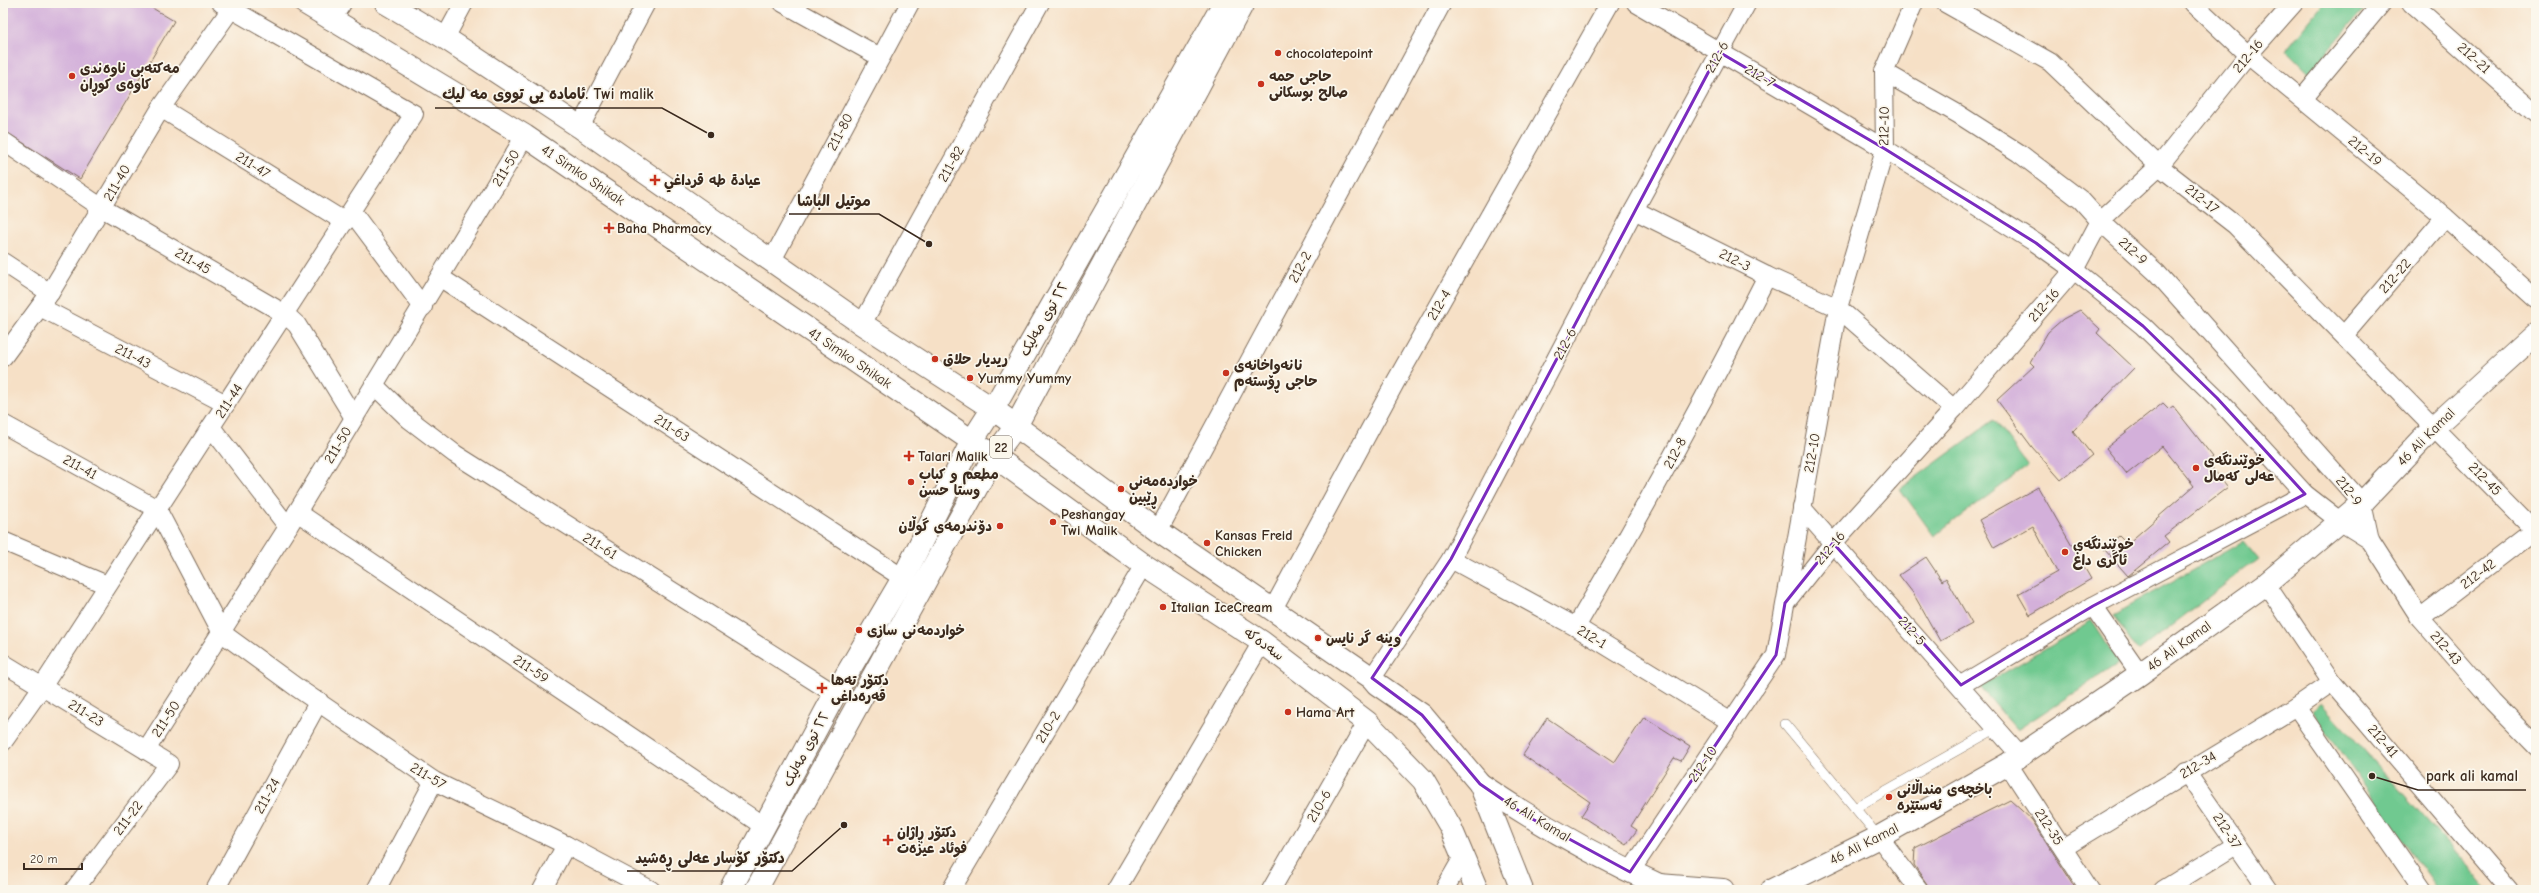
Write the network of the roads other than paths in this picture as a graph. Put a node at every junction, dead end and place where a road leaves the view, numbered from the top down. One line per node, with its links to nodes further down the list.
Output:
1 (305, 3): 21 (main road, 41 Simko Shikak)
2 (386, 3): 22 (main road)
3 (464, 3): 22 (street)
4 (646, 3): 30 (street)
5 (783, 3): 25 (street)
6 (910, 3): 25 (street, 211-80)
7 (1040, 3): 50 (street, 211-82)
8 (1224, 3): 56 (main road, ٢٢ توی مەلیک / 22)
9 (1244, 3): 60 (main road, ٢٢ توی مەلیک / 22)
10 (1442, 3): 72 (street, 212-2)
11 (1610, 3): 84 (street, 212-4)
12 (1636, 3): 23 (street, 212-7)
13 (1747, 3): 23 (street, 212-6)
14 (1914, 3): 26 (street, 212-10)
15 (1945, 3): 34 (street, 212-17)
16 (2193, 3): 24 (street, 212-19)
17 (2294, 3): 24 (street, 212-16)
18 (2382, 3): 27 (street)
19 (2412, 3): 29 (street, 212-21)
20 (226, 6): 28 (street, 211-40); 37 (street, 211-44)
21 (335, 11): 31 (main road, 41 Simko Shikak)
22 (445, 38): 30 (main road)
23 (1719, 52): 33 (street, 212-7); 36 (street, 212-6)
24 (2248, 55): 27 (street, 212-19); 34 (street, 212-16)
25 (880, 57): 41 (street, 211-80)
26 (1884, 72): 33 (street, 212-10); 39 (street, 212-9)
27 (2302, 99): 38 (street, 212-19)
28 (160, 108): 35 (street, 211-40); 37 (street, 211-47)
29 (2536, 114)
30 (580, 127): 41 (main road)
31 (525, 136): 44 (street, 211-50); 63 (main road, 41 Simko Shikak)
32 (3, 141): 35 (street, 211-45)
33 (1885, 149): 42 (street, 212-9); 48 (street, 212-10)
34 (2159, 166): 39 (street, 212-16); 51 (street, 212-17)
35 (102, 208): 46 (street, 211-40); 49 (street, 211-45)
36 (1634, 210): 43 (street, 212-3); 77 (street, 212-6)
37 (348, 217): 47 (street); 49 (street, 211-44)
38 (2445, 217): 45 (street, 212-19); 51 (street, 212-22)
39 (2100, 221): 42 (street, 212-16); 66 (street, 212-9)
40 (3, 262): 46 (street, 211-43)
41 (771, 262): 50 (main road)
42 (2074, 270): 57 (street, 212-16); 65 (street, 212-9)
43 (1767, 276): 48 (street, 212-3); 86 (street, 212-8)
44 (441, 278): 47 (street, 211-50); 79 (street, 211-63)
45 (2536, 299)
46 (45, 300): 53 (street, 211-40); 55 (street, 211-43)
47 (423, 307): 54 (street, 211-50)
48 (1838, 308): 57 (street); 67 (street, 212-10)
49 (285, 314): 55 (street, 211-44); 58 (street, 211-45)
50 (862, 324): 56 (main road)
51 (2345, 334): 61 (street, 212-17)
52 (2536, 334): 61 (main road, 46 Ali Kamal)
53 (3, 358)
54 (375, 386): 58 (street, 211-50); 95 (street, 211-61)
55 (226, 404): 62 (street, 211-44)
56 (993, 409): 60 (main road); 63 (main road, ٢٢ توی مەلیک / 22)
57 (1954, 409): 76 (street, 212-16)
58 (354, 418): 69 (street, 211-50)
59 (3, 424): 68 (street, 211-41)
60 (1016, 426): 64 (main road, ٢٢ توی مەلیک / 22); 72 (main road)
61 (2434, 426): 66 (main road, 46 Ali Kamal); 73 (street, 212-45)
62 (211, 427): 68 (street, 211-44); 71 (street)
63 (972, 441): 64 (main road, سەدەکە); 79 (main road, ٢٢ توی مەلیک / 22)
64 (994, 456): 78 (main road, سەدەکە); 125 (main road, ٢٢ توی مەلیک / 22)
65 (2305, 494): 70 (street, 212-9); 83 (street)
66 (2362, 503): 70 (main road, 46 Ali Kamal); 74 (street, 212-9)
67 (1802, 508): 76 (street, 212-5); 82 (street, 212-10)
68 (157, 509): 81 (street, 211-44); 87 (street)
69 (297, 512): 71 (street, 211-50); 111 (street, 211-59)
70 (2341, 522): 74 (street, 212-9); 80 (main road, 46 Ali Kamal)
71 (288, 527): 87 (street, 211-50)
72 (1158, 531): 84 (main road)
73 (2536, 531): 85 (street, 212-42)
74 (2370, 540): 85 (street, 212-43)
75 (3, 541): 81 (street)
76 (1833, 543): 82 (street, 212-16); 94 (street, 212-5)
77 (1450, 559): 86 (street, 212-1); 91 (street, 212-6)
78 (1144, 565): 88 (main road, سەدەکە); 126 (street, 210-2)
79 (903, 578): 95 (main road, ٢٢ توی مەلیک / 22)
80 (2266, 584): 90 (main road, 46 Ali Kamal); 92 (street, 212-41)
81 (107, 585): 93 (street, 211-44)
82 (1785, 603): 99 (street, 212-10)
83 (2094, 606): 90 (street); 94 (street)
84 (1273, 609): 91 (main road)
85 (2420, 618): 103 (street, 212-43)
86 (1576, 627): 99 (street, 212-1)
87 (222, 633): 96 (street, 211-57); 104 (street, 211-50)
88 (1262, 642): 98 (main road, سەدەکە); 127 (street)
89 (3, 663): 93 (street, 211-23)
90 (2140, 674): 105 (main road, 46 Ali Kamal)
91 (1372, 678): 109 (main road)
92 (2332, 682): 97 (street, 212-34); 139 (street, 212-41)
93 (42, 686): 102 (street, 211-44); 104 (street, 211-23)
94 (1961, 686): 101 (street, 212-5)
95 (835, 694): 111 (main road, ٢٢ توی مەلیک / 22)
96 (319, 701): 108 (street, 211-57); 120 (street, 211-24)
97 (2296, 707): 107 (street, 212-34); 138 (street)
98 (1367, 722): 116 (main road, سەدەکە); 128 (street, 210-6)
99 (1731, 722): 117 (street, 212-10)
100 (1785, 724): 110 (lane)
101 (1997, 728): 105 (street, 212-5); 110 (lane)
102 (3, 742)
103 (2536, 746)
104 (146, 750): 106 (street, 211-23)
105 (2014, 759): 112 (main road, 46 Ali Kamal); 115 (street, 212-35)
106 (169, 764): 119 (street, 211-22)
107 (2186, 772): 114 (street, 212-37); 115 (street, 212-34)
108 (434, 781): 113 (street, 211-57); 121 (street)
109 (1480, 784): 117 (main road, 46 Ali Kamal); 131 (main road)
110 (1855, 808): 112 (lane)
111 (765, 827): 124 (main road, ٢٢ توی مەلیک / 22)
112 (1879, 837): 133 (main road, 46 Ali Kamal); 134 (street)
113 (566, 845): 122 (street); 123 (street, 211-57)
114 (2236, 845): 136 (street); 137 (street, 212-37)
115 (2063, 848): 135 (street, 212-35)
116 (1463, 857): 129 (street); 130 (main road, سەدەکە)
117 (1630, 872): 118 (main road, 46 Ali Kamal)
118 (1651, 887): 132 (main road, 46 Ali Kamal)
119 (74, 890)
120 (216, 890)
121 (376, 890)
122 (542, 890)
123 (651, 890)
124 (730, 890)
125 (756, 890)
126 (951, 890)
127 (1116, 890)
128 (1270, 890)
129 (1444, 890)
130 (1477, 890)
131 (1522, 890)
132 (1723, 890)
133 (1772, 890)
134 (1919, 890)
135 (2090, 890)
136 (2163, 890)
137 (2268, 890)
138 (2423, 890)
139 (2509, 890)

